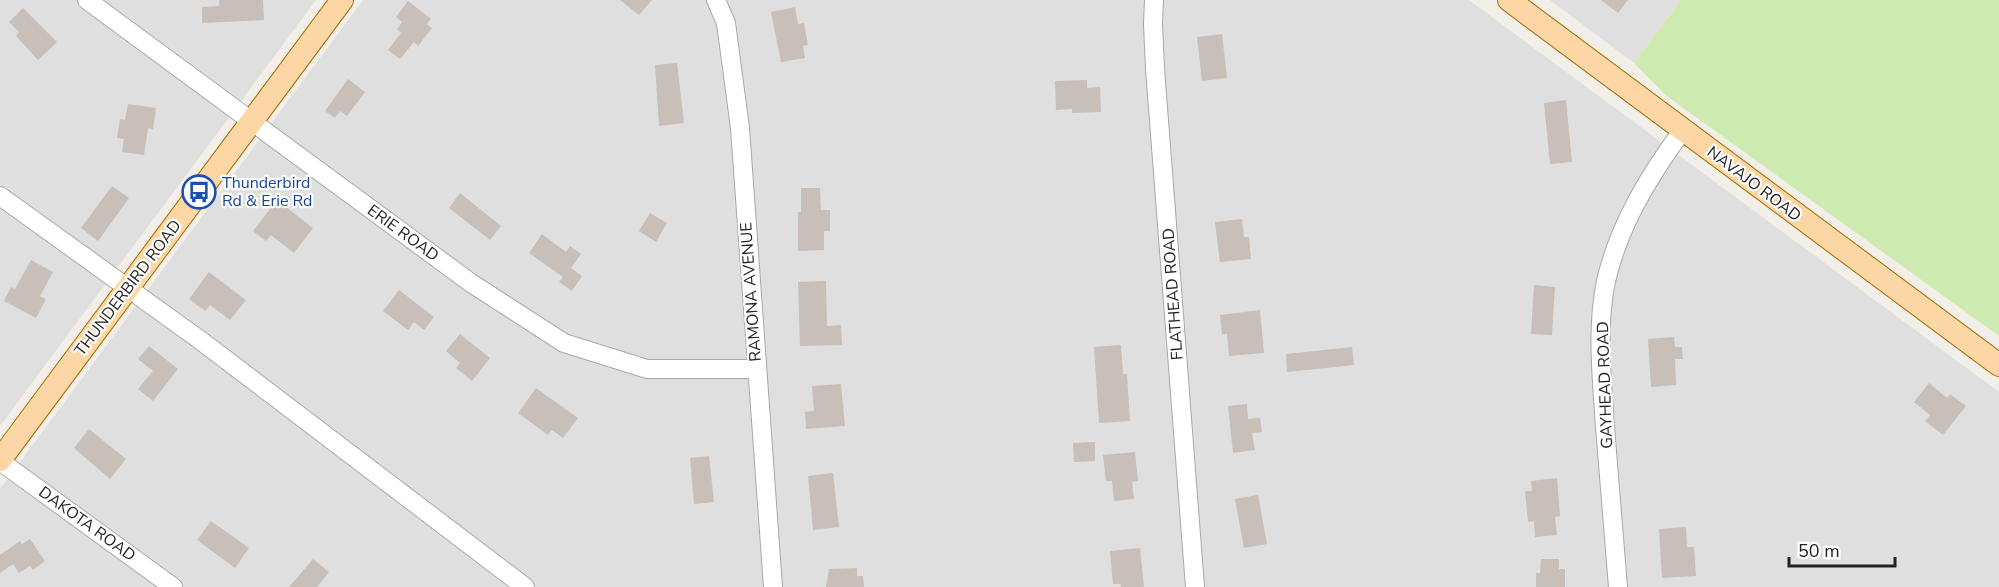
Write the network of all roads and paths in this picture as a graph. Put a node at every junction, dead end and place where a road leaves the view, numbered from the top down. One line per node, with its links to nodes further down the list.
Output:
1 (87, 0): 6 (street, ERIE ROAD)
2 (342, 0): 6 (main road, THUNDERBIRD ROAD)
3 (716, 0): 11 (street, RAMONA AVENUE)
4 (1155, 0): 16 (street, FLATHEAD ROAD)
5 (1519, 3): 7 (main road, NAVAJO ROAD)
6 (251, 122): 9 (main road, THUNDERBIRD ROAD); 11 (street, ERIE ROAD)
7 (1682, 131): 10 (main road, NAVAJO ROAD); 17 (street, GAYHEAD ROAD)
8 (0, 196): 9 (street)
9 (128, 289): 12 (main road, THUNDERBIRD ROAD); 14 (street)
10 (1999, 365)
11 (757, 369): 15 (street, RAMONA AVENUE)
12 (0, 460): 13 (street, DAKOTA ROAD)
13 (173, 587)
14 (525, 587)
15 (773, 587)
16 (1195, 587)
17 (1618, 587)

